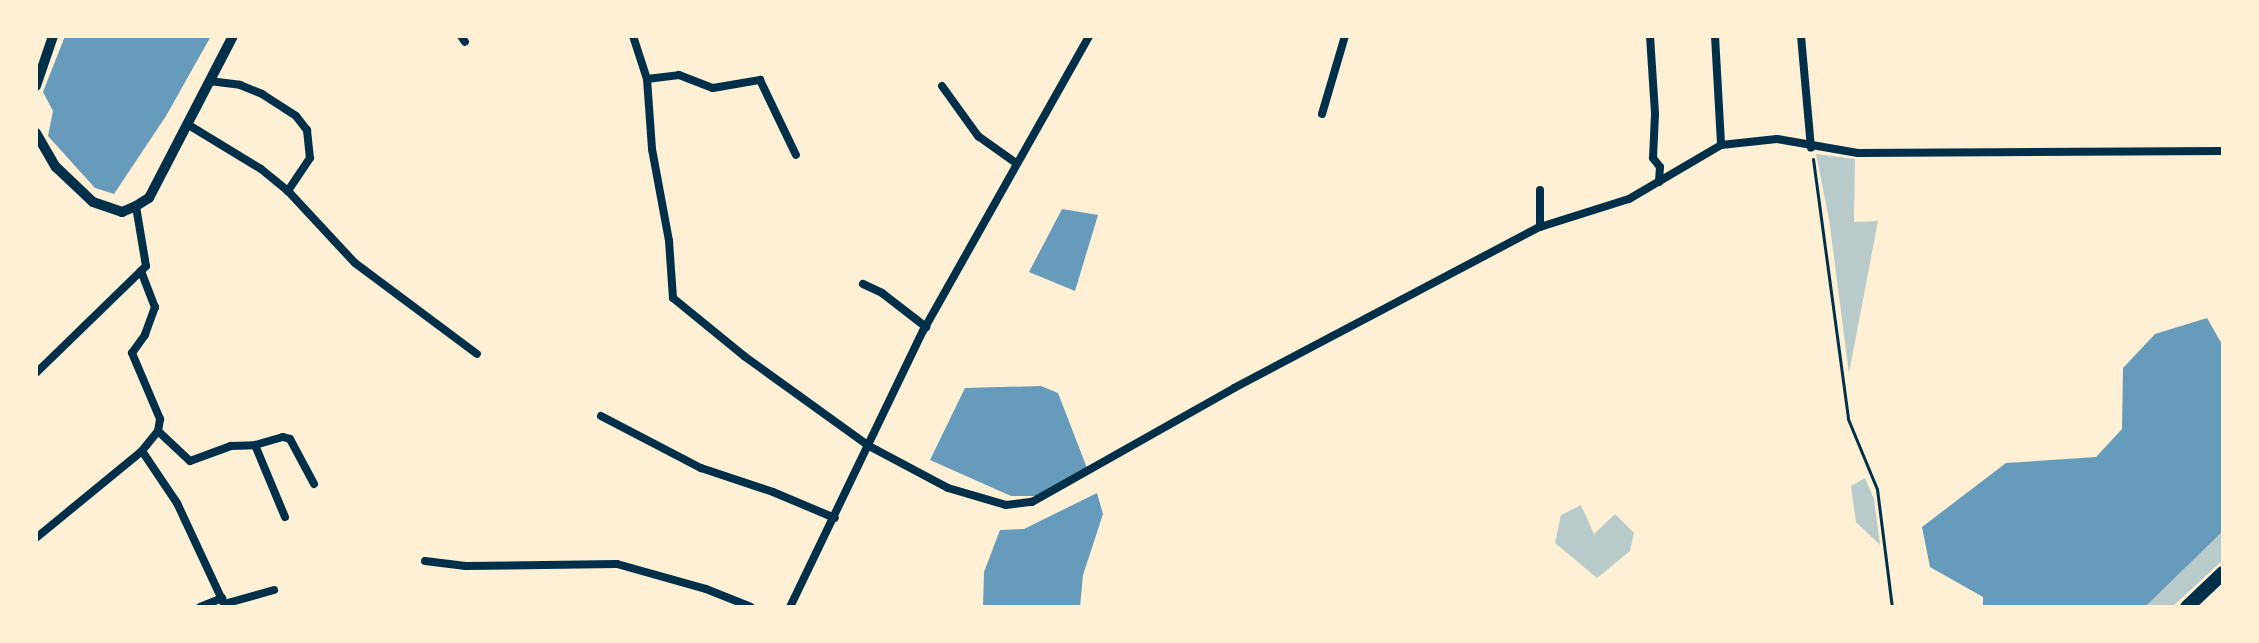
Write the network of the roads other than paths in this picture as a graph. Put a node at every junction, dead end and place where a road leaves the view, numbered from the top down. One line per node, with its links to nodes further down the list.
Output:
1 (53, 36): 11 (street)
2 (233, 36): 10 (street)
3 (633, 36): 9 (street)
4 (1089, 36): 20 (street)
5 (1345, 36): 13 (street)
6 (1650, 36): 21 (street)
7 (1715, 36): 16 (street)
8 (1801, 36): 17 (street)
9 (647, 79): 19 (street); 34 (street)
10 (209, 81): 14 (street); 23 (street)
11 (36, 86)
12 (942, 86): 20 (street)
13 (1322, 114)
14 (187, 124): 23 (street); 24 (street)
15 (36, 133): 24 (street)
16 (1721, 145): 17 (street); 21 (street)
17 (1811, 148): 18 (street)
18 (2223, 151)
19 (796, 155)
20 (1016, 163): 28 (street)
21 (1659, 182): 25 (street)
22 (1540, 190): 25 (street)
23 (288, 191): 29 (street)
24 (136, 206): 26 (street)
25 (1540, 227): 34 (street)
26 (141, 271): 30 (street); 32 (street)
27 (863, 284): 28 (street)
28 (926, 327): 34 (street)
29 (477, 354)
30 (36, 373)
31 (601, 416): 38 (street)
32 (158, 431): 33 (street); 35 (street)
33 (255, 445): 36 (street); 37 (street)
34 (869, 446): 38 (street)
35 (142, 451): 39 (street); 43 (street)
36 (314, 484)
37 (285, 517)
38 (835, 518): 46 (street)
39 (36, 538)
40 (425, 561): 45 (street)
41 (2223, 573): 47 (main road)
42 (274, 590): 43 (street)
43 (222, 598): 44 (street)
44 (200, 607)
45 (751, 607)
46 (790, 607)
47 (2187, 607)

